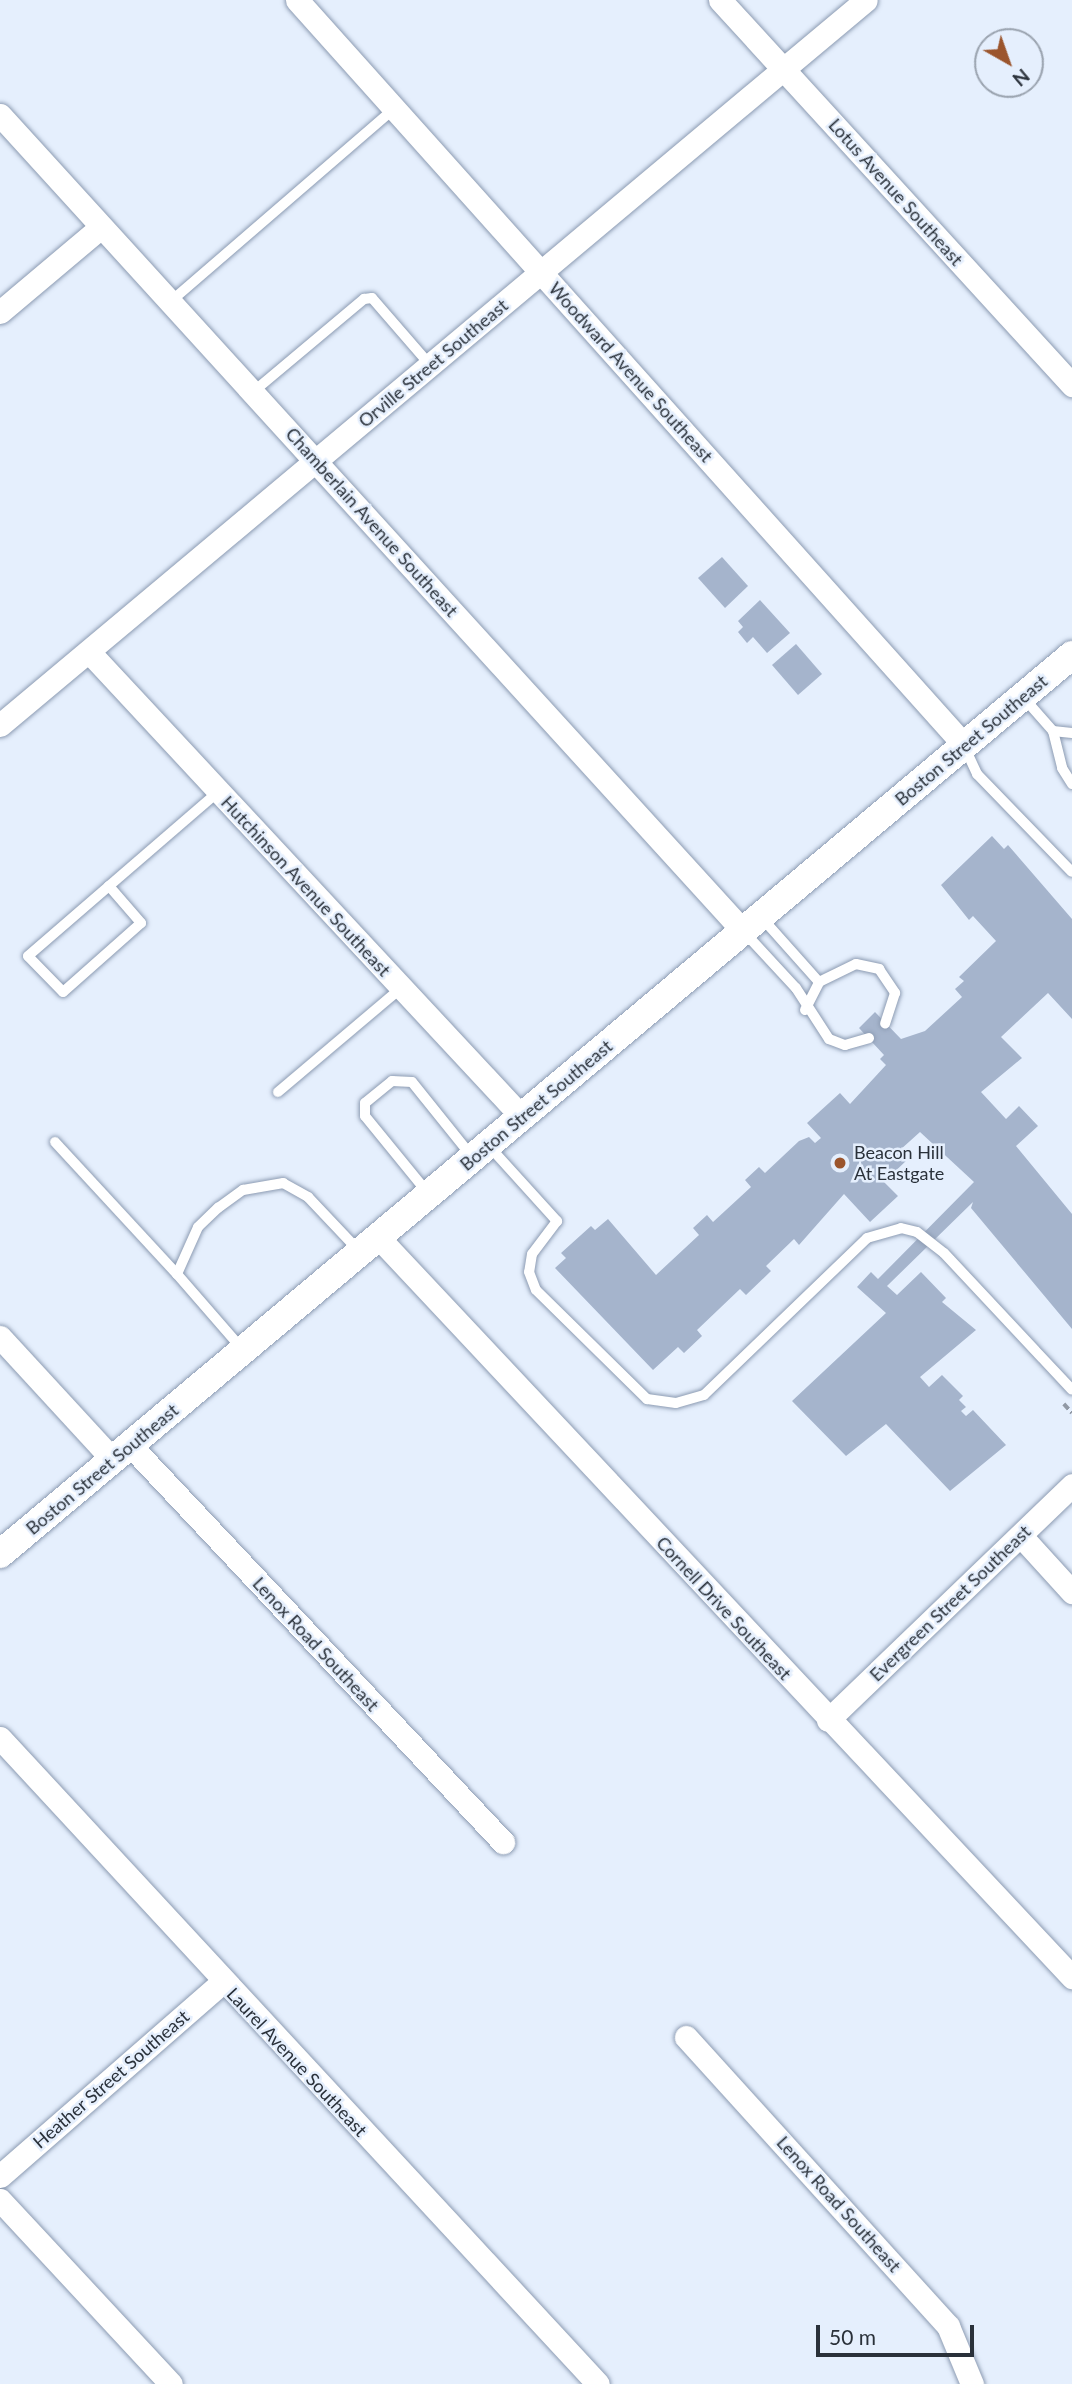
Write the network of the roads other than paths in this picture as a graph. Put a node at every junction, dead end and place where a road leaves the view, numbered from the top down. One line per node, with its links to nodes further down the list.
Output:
1 (297, 0): 5 (street, Woodward Avenue Southeast)
2 (720, 0): 4 (street, Lotus Avenue Southeast)
3 (866, 0): 4 (street, Orville Street Southeast)
4 (784, 69): 8 (street, Orville Street Southeast); 12 (street, Lotus Avenue Southeast)
5 (395, 108): 8 (street, Woodward Avenue Southeast); 9 (lane)
6 (0, 115): 7 (street, Chamberlain Avenue Southeast)
7 (101, 227): 9 (street, Chamberlain Avenue Southeast); 10 (street)
8 (541, 271): 11 (street, Orville Street Southeast); 21 (street, Woodward Avenue Southeast)
9 (170, 302): 13 (street, Chamberlain Avenue Southeast)
10 (0, 312)
11 (430, 365): 13 (lane); 14 (street, Orville Street Southeast)
12 (1072, 385)
13 (253, 392): 14 (street, Chamberlain Avenue Southeast)
14 (316, 461): 15 (street, Orville Street Southeast); 26 (street, Chamberlain Avenue Southeast)
15 (91, 654): 18 (street, Orville Street Southeast); 23 (street, Hutchinson Avenue Southeast)
16 (1072, 655): 17 (street, Boston Street Southeast)
17 (1022, 696): 19 (lane); 21 (street, Boston Street Southeast)
18 (0, 725)
19 (1053, 731): 20 (lane); 22 (lane)
20 (1072, 733)
21 (964, 745): 24 (lane); 26 (street, Boston Street Southeast)
22 (1072, 784)
23 (219, 791): 25 (lane); 28 (street, Hutchinson Avenue Southeast)
24 (1072, 872)
25 (109, 886): 25 (lane)
26 (752, 923): 27 (lane); 29 (lane); 33 (street, Boston Street Southeast)
27 (819, 982): 29 (lane); 30 (lane)
28 (401, 988): 32 (lane); 33 (street, Hutchinson Avenue Southeast)
29 (806, 1010): 31 (lane)
30 (885, 1023)
31 (869, 1038)
32 (278, 1091)
33 (522, 1117): 35 (street, Boston Street Southeast)
34 (55, 1142): 38 (lane)
35 (481, 1152): 36 (street, Boston Street Southeast); 36 (lane); 41 (lane)
36 (429, 1194): 37 (street, Boston Street Southeast)
37 (369, 1244): 38 (lane); 40 (street, Boston Street Southeast); 47 (street, Cornell Drive Southeast)
38 (177, 1274): 40 (lane)
39 (0, 1337): 42 (street, Lenox Road Southeast)
40 (243, 1350): 42 (street, Boston Street Southeast)
41 (1072, 1390)
42 (121, 1452): 45 (street, Boston Street Southeast); 49 (street, Lenox Road Southeast)
43 (1072, 1485): 44 (street, Evergreen Street Southeast)
44 (1021, 1536): 46 (street); 47 (street, Evergreen Street Southeast)
45 (0, 1554)
46 (1072, 1592)
47 (828, 1720): 50 (street, Cornell Drive Southeast)
48 (0, 1738): 51 (street, Laurel Avenue Southeast)
49 (503, 1842)
50 (1072, 1977)
51 (222, 1982): 53 (street, Heather Street Southeast); 56 (street, Laurel Avenue Southeast)
52 (686, 2037): 57 (street, Lenox Road Southeast)
53 (0, 2176)
54 (0, 2200): 55 (street)
55 (171, 2384)
56 (597, 2384)
57 (972, 2384)

